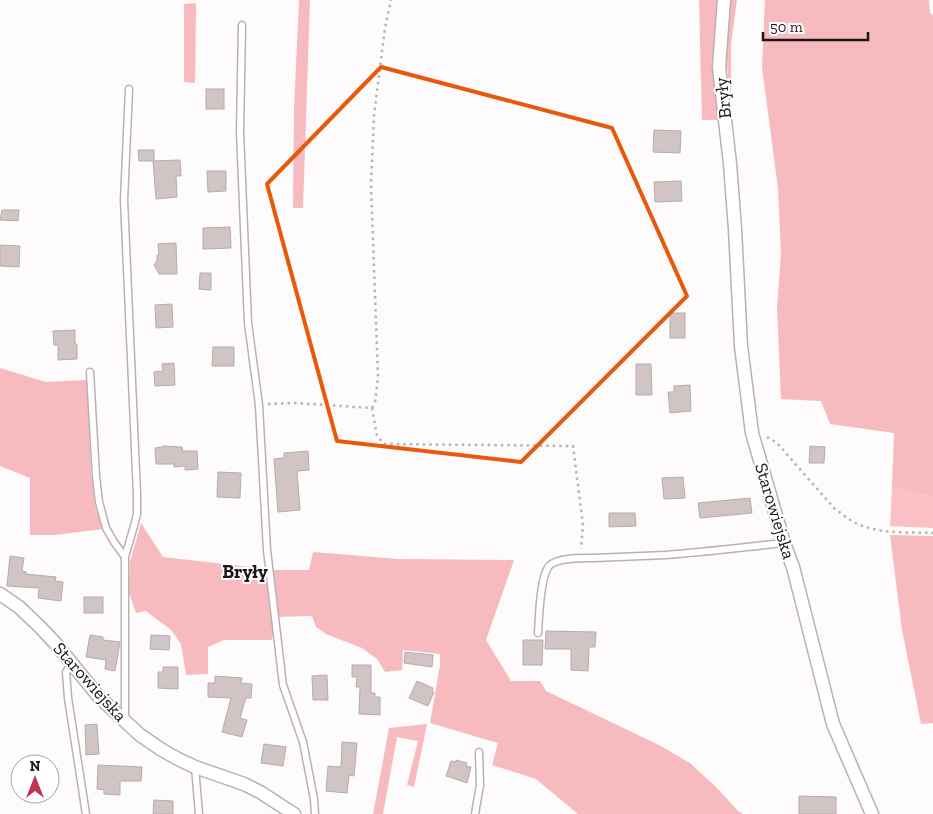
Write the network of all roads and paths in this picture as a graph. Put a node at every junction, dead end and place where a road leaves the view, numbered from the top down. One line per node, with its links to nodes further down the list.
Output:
1 (391, 0): 8 (path)
2 (724, 0): 5 (street, Bryły)
3 (242, 24): 7 (lane)
4 (129, 89): 12 (lane)
5 (732, 196): 9 (street, Starowiejska)
6 (90, 372): 12 (lane)
7 (259, 405): 8 (path); 23 (lane)
8 (372, 408): 13 (path)
9 (752, 433): 10 (path); 11 (street, Starowiejska)
10 (933, 533)
11 (784, 543): 13 (lane); 25 (street, Starowiejska)
12 (125, 557): 17 (lane)
13 (579, 558): 15 (lane)
14 (0, 594): 16 (street, Starowiejska)
15 (538, 633)
16 (72, 664): 17 (street, Starowiejska); 20 (lane)
17 (125, 722): 19 (street, Starowiejska)
18 (479, 752): 24 (lane)
19 (195, 767): 21 (lane); 22 (street, Starowiejska)
20 (86, 814)
21 (198, 814)
22 (294, 814)
23 (315, 814)
24 (475, 814)
25 (872, 814)

